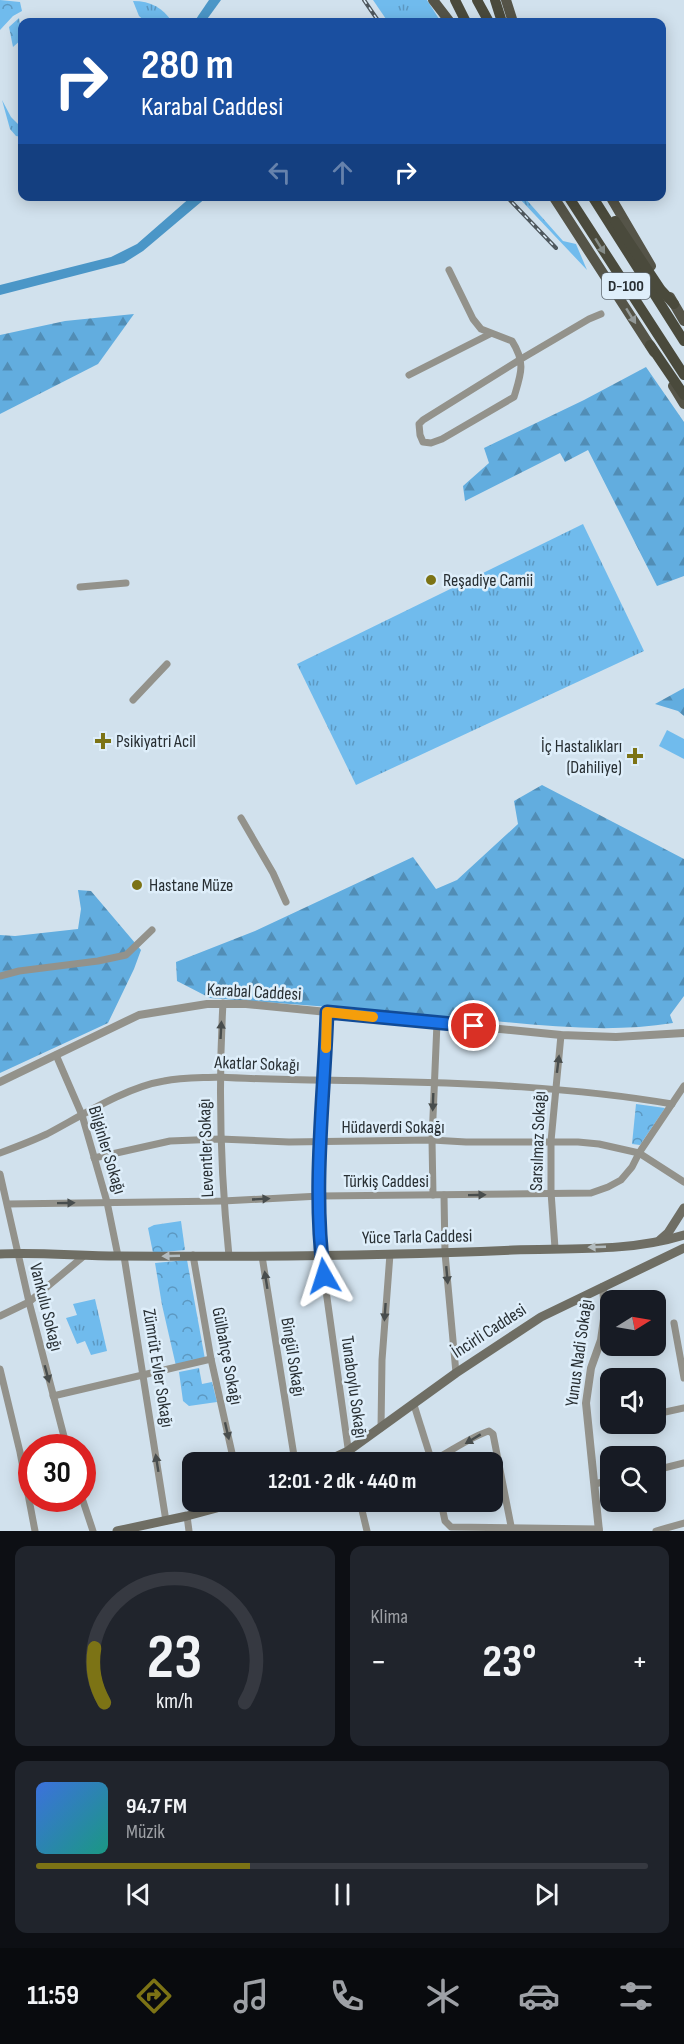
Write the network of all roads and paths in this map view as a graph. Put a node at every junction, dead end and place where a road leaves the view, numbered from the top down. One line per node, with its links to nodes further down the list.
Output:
1 (433, 0): 8 (main road)
2 (438, 0): 9 (main road)
3 (477, 0): 11 (highway)
4 (495, 0): 12 (highway)
5 (507, 0): 13 (main road)
6 (517, 0): 14 (main road)
7 (457, 4): 10 (highway)
8 (447, 18)
9 (448, 18)
10 (462, 18)
11 (487, 18)
12 (501, 18)
13 (513, 18)
14 (515, 18)
15 (556, 201): 26 (main road, one-way to 26)
16 (571, 201): 29 (highway, D-100, one-way to 29)
17 (595, 201): 25 (highway, D-100)
18 (601, 201): 21 (highway)
19 (612, 201): 21 (main road)
20 (449, 270): 24 (street)
21 (674, 304): 23 (main road)
22 (601, 314): 27 (street)
23 (684, 321)
24 (490, 334): 27 (street); 28 (street)
25 (684, 341)
26 (650, 345): 30 (highway); 31 (main road)
27 (521, 359): 27 (street)
28 (409, 375)
29 (684, 375)
30 (684, 395)
31 (684, 404)
32 (126, 583): 33 (street)
33 (80, 587)
34 (167, 664): 35 (street)
35 (134, 700)
36 (241, 818): 37 (street)
37 (286, 902)
38 (152, 930): 39 (street)
39 (0, 976)
40 (223, 1003): 41 (street, Karabal Caddesi); 47 (street, Karabal Caddesi); 48 (street, Leventler Sokağı, one-way to 40)
41 (327, 1012): 42 (street, Karabal Caddesi); 49 (street, Tunaboylu Sokağı)
42 (437, 1023): 46 (street, Karabal Caddesi); 51 (street)
43 (684, 1028): 45 (street, Karabal Caddesi)
44 (684, 1033): 45 (street, Karabal Caddesi)
45 (654, 1034): 46 (street, Karabal Caddesi)
46 (561, 1035): 53 (street, Sarsılmaz Sokağı, one-way to 46)
47 (56, 1055): 50 (street, Karabal Caddesi); 55 (street, Bilginler Sokağı)
48 (219, 1077): 49 (street, Akatlar Sokağı); 55 (street, Akatlar Sokağı); 56 (street, Leventler Sokağı)
49 (325, 1081): 51 (street, Akatlar Sokağı); 59 (street, Tunaboylu Sokağı)
50 (0, 1082)
51 (434, 1083): 53 (street, Akatlar Sokağı); 57 (street, one-way to 57)
52 (684, 1086): 54 (street, Türkiş Caddesi)
53 (555, 1090): 54 (street, Akatlar Sokağı); 58 (street, Sarsılmaz Sokağı)
54 (672, 1104): 61 (street, Türkiş Caddesi)
55 (82, 1115): 60 (street, Akatlar Sokağı); 62 (street, Bilginler Sokağı)
56 (220, 1139): 59 (street, Hüdaverdi Sokağı); 62 (street, Hüdaverdi Sokağı); 69 (street, Leventler Sokağı)
57 (432, 1140): 58 (street, Hüdaverdi Sokağı); 59 (street, Hüdaverdi Sokağı); 66 (street)
58 (551, 1141): 61 (street, Hüdaverdi Sokağı); 65 (street, Sarsılmaz Sokağı)
59 (319, 1142): 68 (street, Tunaboylu Sokağı)
60 (0, 1152)
61 (639, 1153): 64 (street, Hüdaverdi Sokağı); 65 (street, Türkiş Caddesi)
62 (94, 1158): 70 (street, Bilginler Sokağı)
63 (0, 1174): 71 (street, Vankulu Sokağı)
64 (684, 1182)
65 (551, 1192): 67 (street, Türkiş Caddesi, one-way to 65); 75 (street, Sarsılmaz Sokağı)
66 (433, 1195): 67 (street, Türkiş Caddesi); 68 (street, Türkiş Caddesi)
67 (444, 1195): 78 (street)
68 (320, 1196): 69 (street, Türkiş Caddesi, one-way to 68); 82 (street, Tunaboylu Sokağı)
69 (223, 1201): 70 (street, Türkiş Caddesi); 85 (street, Leventler Sokağı)
70 (108, 1202): 71 (street, Türkiş Caddesi, one-way to 70); 83 (street, Bilginler Sokağı)
71 (8, 1204): 77 (street, Vankulu Sokağı)
72 (684, 1208): 74 (main road)
73 (684, 1236): 74 (main road)
74 (655, 1242): 75 (main road, Yüce Tarla Caddesi, one-way to 75); 87 (main road)
75 (555, 1248): 78 (main road, Yüce Tarla Caddesi)
76 (684, 1248): 87 (main road, İncirli Caddesi)
77 (17, 1253): 79 (main road, Yüce Tarla Caddesi); 81 (main road, Yüce Tarla Caddesi); 89 (street, Vankulu Sokağı)
78 (445, 1253): 80 (main road, Yüce Tarla Caddesi); 94 (street, one-way to 94)
79 (0, 1254)
80 (390, 1254): 82 (main road, Yüce Tarla Caddesi); 102 (street, one-way to 102)
81 (85, 1255): 83 (main road, Yüce Tarla Caddesi); 89 (street)
82 (321, 1255): 86 (main road, Yüce Tarla Caddesi); 104 (street, Tunaboylu Sokağı)
83 (121, 1256): 84 (main road, Yüce Tarla Caddesi, one-way to 83); 95 (street, Zümrüt Evler Sokağı)
84 (193, 1256): 85 (main road, Yüce Tarla Caddesi); 92 (street, Gülbahçe Sokağı)
85 (229, 1256): 86 (main road, Yüce Tarla Caddesi)
86 (262, 1256): 106 (street, Bingül Sokağı, one-way to 86)
87 (638, 1270): 88 (main road, İncirli Caddesi)
88 (603, 1287): 94 (main road, İncirli Caddesi); 113 (street, Yunus Nadi Sokağı)
89 (29, 1302): 90 (street); 98 (street, Vankulu Sokağı, one-way to 98)
90 (0, 1316)
91 (674, 1323): 96 (street)
92 (211, 1359): 95 (street); 105 (street, Gülbahçe Sokağı, one-way to 105)
93 (0, 1369): 97 (street)
94 (456, 1373): 99 (main road, İncirli Caddesi)
95 (143, 1375): 98 (street); 120 (street, Zümrüt Evler Sokağı, one-way to 95)
96 (684, 1378)
97 (3, 1387): 124 (street)
98 (53, 1396): 103 (street, Vankulu Sokağı)
99 (414, 1405): 102 (main road, İncirli Caddesi); 107 (street)
100 (684, 1408): 101 (street)
101 (666, 1412)
102 (381, 1428): 104 (main road, İncirli Caddesi)
103 (63, 1434)
104 (348, 1451)
105 (232, 1452)
106 (293, 1452)
107 (429, 1452)
108 (449, 1452): 109 (street, one-way to 108)
109 (497, 1452)
110 (684, 1463): 111 (street)
111 (666, 1468)
112 (600, 1483): 113 (street)
113 (595, 1484): 123 (street, Yunus Nadi Sokağı)
114 (503, 1485): 122 (street, one-way to 114)
115 (87, 1512): 125 (street)
116 (202, 1512): 119 (main road)
117 (362, 1512): 128 (street)
118 (444, 1512): 122 (street)
119 (187, 1516): 120 (main road); 127 (street)
120 (166, 1521): 126 (main road)
121 (684, 1523): 129 (street)
122 (512, 1530): 123 (street)
123 (599, 1530)
124 (35, 1531)
125 (93, 1531)
126 (117, 1531)
127 (189, 1531)
128 (367, 1531)
129 (656, 1531)

